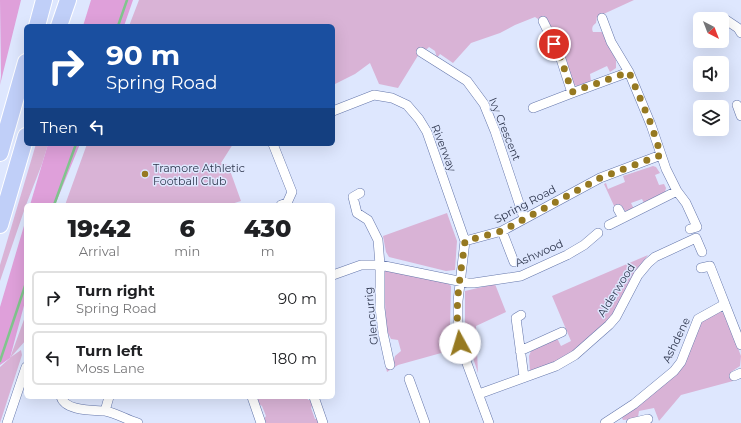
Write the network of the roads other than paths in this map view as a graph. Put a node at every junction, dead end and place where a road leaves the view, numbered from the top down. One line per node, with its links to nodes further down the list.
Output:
1 (44, 0): 6 (highway)
2 (68, 0): 7 (highway)
3 (602, 18): 11 (street)
4 (543, 21): 12 (street)
5 (729, 22): 8 (street)
6 (38, 24)
7 (60, 24)
8 (741, 33)
9 (421, 52): 26 (street, Ivy Crescent)
10 (24, 69): 19 (highway)
11 (629, 72): 12 (street); 20 (street)
12 (572, 92): 14 (street)
13 (737, 105): 16 (street)
14 (533, 108)
15 (335, 110): 34 (street, Riverway)
16 (741, 116)
17 (24, 143): 24 (highway)
18 (274, 146): 23 (street)
19 (0, 153)
20 (661, 155): 21 (street); 26 (street, Spring Road)
21 (677, 191): 27 (street); 30 (street)
22 (360, 193): 37 (street, Glencurrig)
23 (287, 203)
24 (5, 208): 28 (highway); 32 (highway)
25 (618, 209): 27 (street)
26 (524, 218): 31 (street, Spring Road)
27 (623, 218): 29 (street)
28 (0, 225)
29 (609, 225)
30 (690, 229)
31 (502, 231): 34 (street, Spring Road); 36 (street)
32 (0, 232)
33 (598, 233): 40 (street, Ashwood)
34 (465, 241): 40 (street)
35 (702, 252): 48 (street, Alderwood)
36 (514, 262)
37 (380, 265): 39 (street); 40 (street); 46 (street, Glencurrig)
38 (701, 268): 41 (street)
39 (335, 274)
40 (460, 282): 50 (street)
41 (725, 304): 44 (street); 57 (street, Ashdene)
42 (521, 315): 45 (street)
43 (562, 332): 45 (street)
44 (741, 345)
45 (520, 351): 48 (street)
46 (390, 366)
47 (24, 373): 58 (street)
48 (524, 377): 50 (street, Alderwood)
49 (409, 379): 62 (street)
50 (479, 394): 63 (street)
51 (62, 399): 55 (street)
52 (108, 399): 55 (street)
53 (253, 399): 60 (street)
54 (315, 399): 61 (street)
55 (105, 411): 59 (street)
56 (648, 419): 64 (street)
57 (612, 422)
58 (6, 423)
59 (138, 423)
60 (261, 423)
61 (323, 423)
62 (425, 423)
63 (489, 423)
64 (631, 423)

